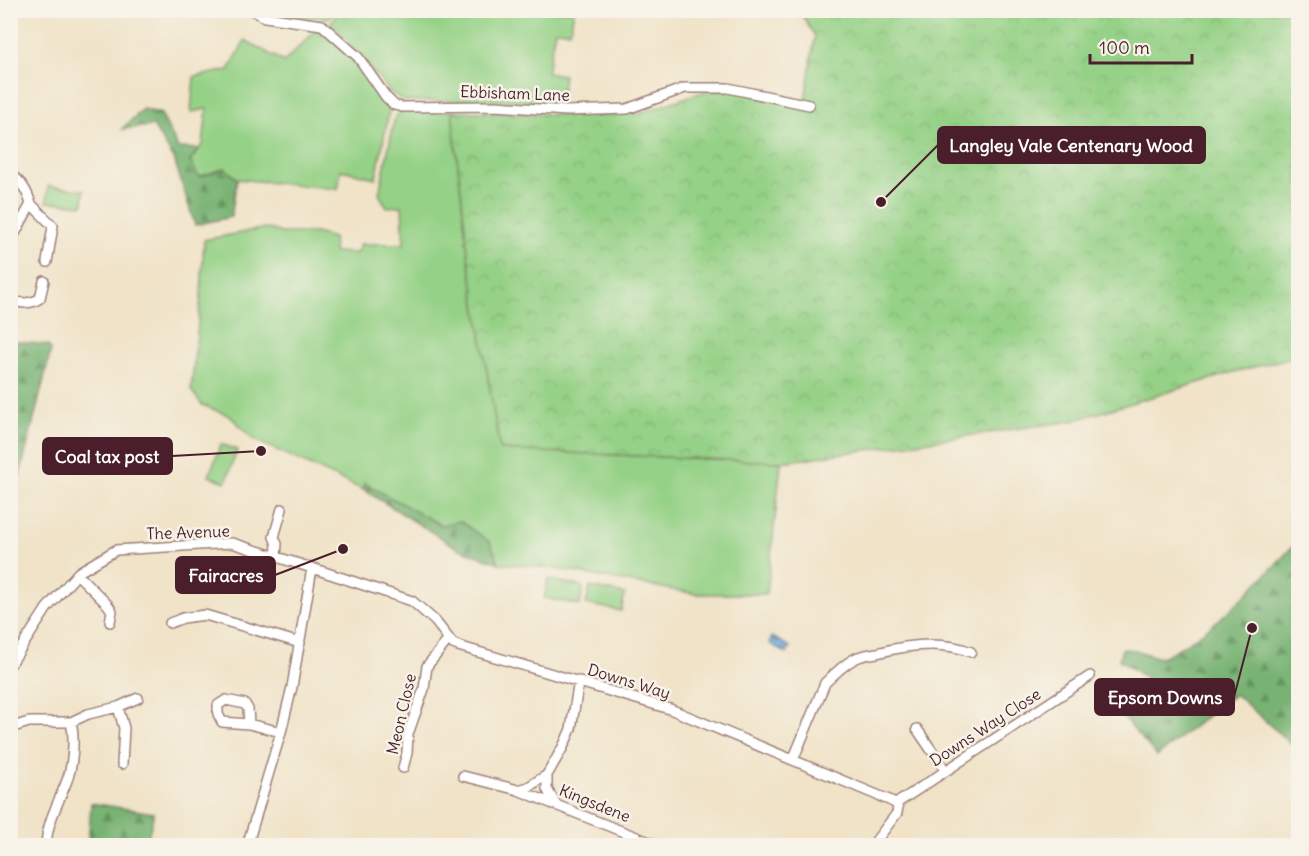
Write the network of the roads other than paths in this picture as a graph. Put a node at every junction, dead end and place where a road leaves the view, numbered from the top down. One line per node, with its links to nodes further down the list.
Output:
1 (252, 10): 2 (street, Ebbisham Lane)
2 (809, 105)
3 (10, 174): 4 (street)
4 (31, 204): 5 (street); 6 (street)
5 (10, 246)
6 (47, 262)
7 (44, 281): 8 (street)
8 (10, 301)
9 (282, 509): 10 (street)
10 (276, 558): 11 (street, The Avenue); 12 (street, The Avenue)
11 (312, 568): 15 (street, Downs Way); 16 (street)
12 (77, 574): 13 (street); 18 (street, The Avenue)
13 (110, 622)
14 (170, 622): 16 (street)
15 (449, 639): 20 (street, Downs Way); 30 (street, Meon Close)
16 (300, 643): 27 (street)
17 (971, 652): 28 (street)
18 (10, 665)
19 (1090, 676): 31 (street, Downs Way Close)
20 (579, 681): 28 (street, Downs Way); 32 (street)
21 (138, 698): 22 (street)
22 (118, 707): 23 (street); 29 (street)
23 (71, 722): 25 (street); 37 (street)
24 (249, 724): 27 (street)
25 (10, 729)
26 (917, 729): 31 (street)
27 (281, 732): 38 (street)
28 (793, 760): 36 (street, Downs Way)
29 (122, 764)
30 (403, 768)
31 (945, 770): 36 (street, Downs Way Close)
32 (547, 775): 34 (street); 35 (street)
33 (463, 776): 34 (street, Kingsdene)
34 (518, 790): 35 (street, Kingsdene)
35 (555, 803): 39 (street, Kingsdene)
36 (897, 803): 40 (street)
37 (46, 846)
38 (247, 846)
39 (659, 846)
40 (872, 846)

